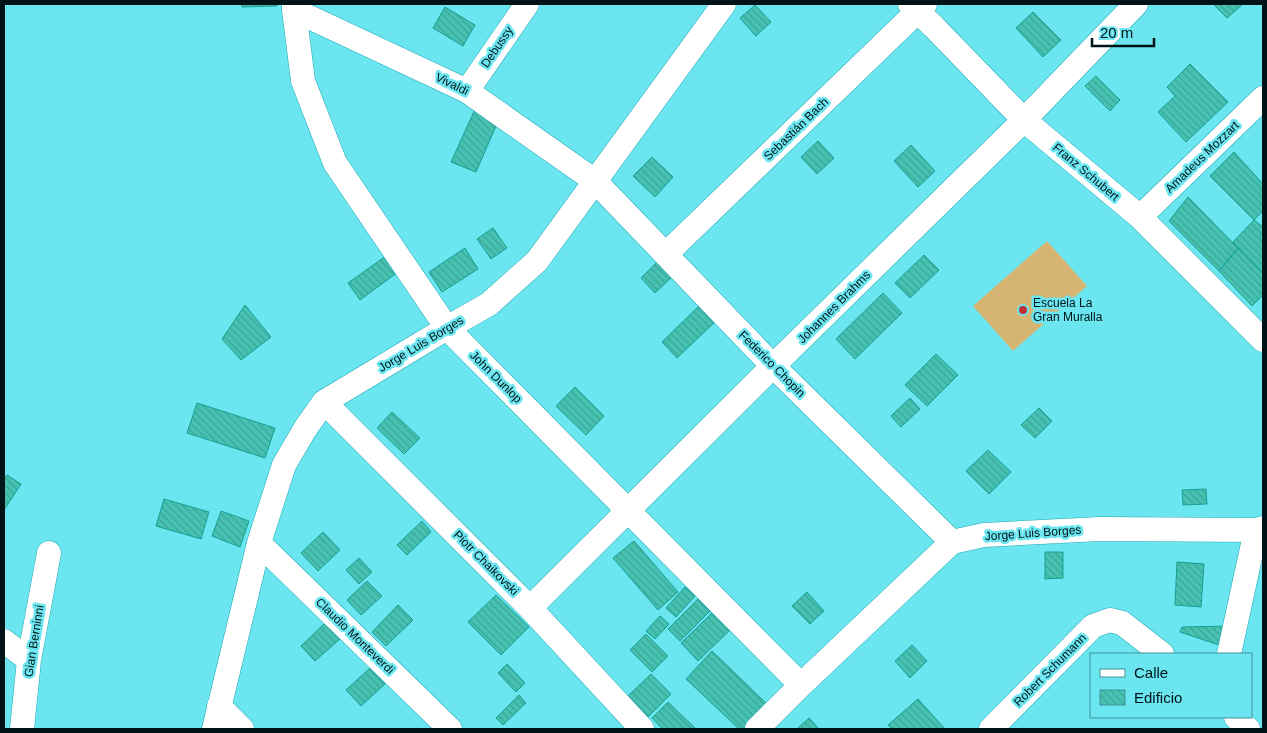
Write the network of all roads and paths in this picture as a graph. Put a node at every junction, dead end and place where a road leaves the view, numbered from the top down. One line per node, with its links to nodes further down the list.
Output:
1 (527, 4): 6 (street, Debussy)
2 (724, 4): 9 (street, Jorge Luis Borges)
3 (1136, 4): 8 (street, Johannes Brahms)
4 (918, 6): 8 (street, Franz Schubert); 11 (street, Sebastián Bach)
5 (294, 7): 6 (street, Vivaldi); 12 (street, John Dunlop)
6 (468, 91): 9 (street, Vivaldi)
7 (1263, 98): 10 (street, Amadeus Mozzart)
8 (1024, 120): 10 (street, Franz Schubert); 14 (street, Johannes Brahms)
9 (595, 182): 11 (street, Federico Chopin); 12 (street, Jorge Luis Borges)
10 (1140, 217): 13 (street, Franz Schubert)
11 (666, 254): 14 (street, Federico Chopin)
12 (447, 328): 15 (street, Jorge Luis Borges); 16 (street, John Dunlop)
13 (1260, 329)
14 (773, 366): 16 (street, Johannes Brahms); 18 (street, Federico Chopin)
15 (324, 402): 19 (street, Jorge Luis Borges); 22 (street, Piotr Chaikovski)
16 (628, 511): 22 (street, Johannes Brahms); 27 (street, John Dunlop)
17 (1260, 529): 18 (street, Jorge Luis Borges); 21 (street)
18 (952, 542): 27 (street)
19 (259, 543): 28 (street, Jorge Luis Borges); 33 (street, Claudio Monteverdi)
20 (49, 553): 26 (street, Gian Berninni)
21 (1257, 564): 25 (street)
22 (530, 608): 34 (street, Piotr Chaikovski)
23 (4, 641): 26 (street)
24 (1161, 653): 36 (street, Robert Schumann)
25 (1229, 653)
26 (29, 660): 30 (street, Gian Berninni)
27 (801, 685): 35 (street)
28 (219, 706): 31 (street, Jorge Luis Borges); 32 (street)
29 (1237, 718): 37 (street)
30 (22, 729)
31 (214, 729)
32 (242, 729)
33 (450, 729)
34 (642, 729)
35 (757, 729)
36 (991, 729)
37 (1248, 729)

